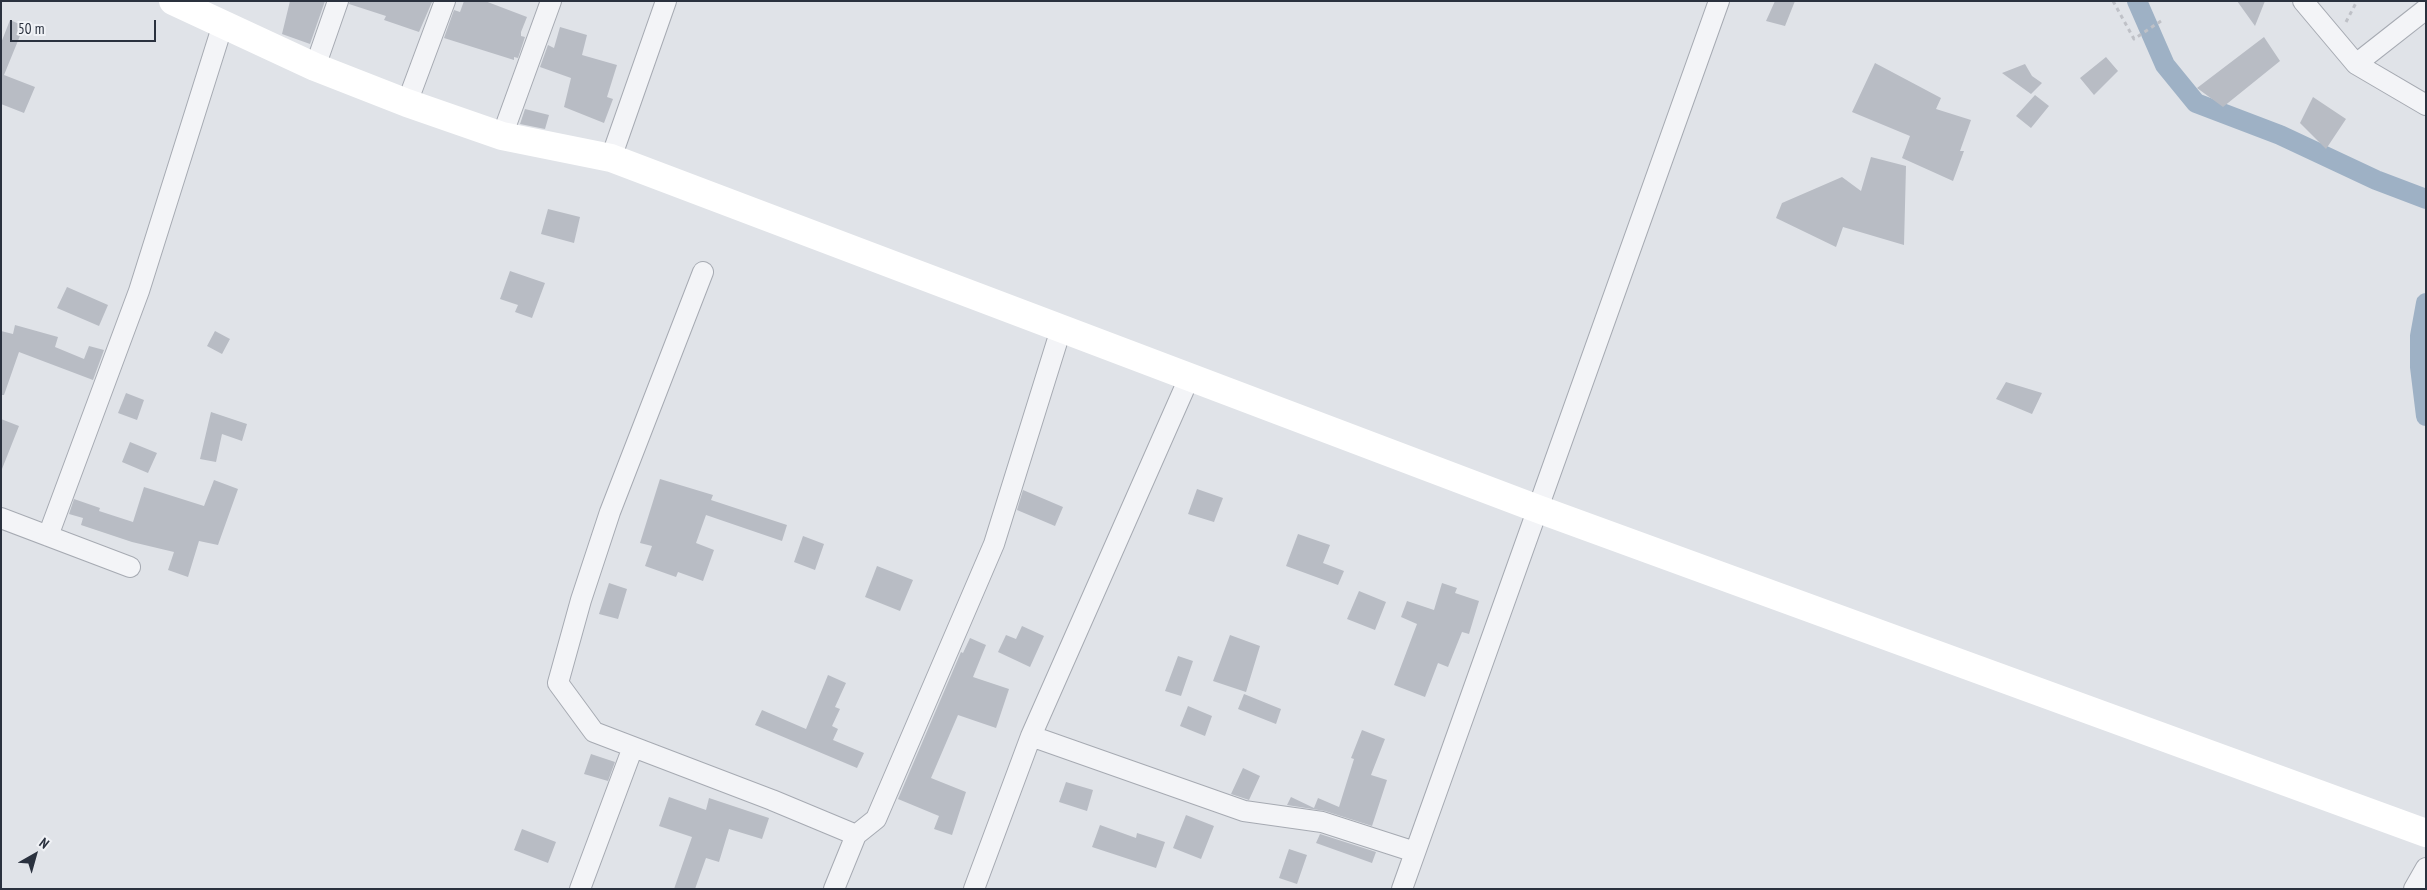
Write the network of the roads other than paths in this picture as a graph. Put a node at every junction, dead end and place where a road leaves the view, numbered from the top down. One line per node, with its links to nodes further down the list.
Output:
1 (174, 1): 9 (street)
2 (338, 1): 11 (street)
3 (445, 1): 12 (street)
4 (551, 1): 14 (street)
5 (666, 1): 15 (street)
6 (1719, 1): 19 (street)
7 (2304, 1): 10 (street)
8 (2426, 9): 10 (street)
9 (223, 24): 11 (street); 21 (street)
10 (2356, 64): 13 (street)
11 (315, 67): 12 (street)
12 (407, 104): 14 (street)
13 (2426, 105)
14 (502, 136): 15 (street)
15 (610, 158): 17 (street)
16 (702, 272): 24 (street)
17 (1061, 329): 18 (street); 26 (street)
18 (1189, 378): 19 (street); 23 (street)
19 (1538, 509): 25 (street); 27 (street)
20 (1, 518): 21 (street)
21 (48, 536): 22 (street)
22 (130, 567)
23 (1031, 736): 27 (street); 31 (street)
24 (633, 746): 26 (street); 29 (street)
25 (2426, 833)
26 (856, 835): 30 (street)
27 (1415, 852): 32 (street)
28 (2426, 868): 33 (street)
29 (580, 889)
30 (834, 889)
31 (974, 889)
32 (1402, 889)
33 (2414, 889)

